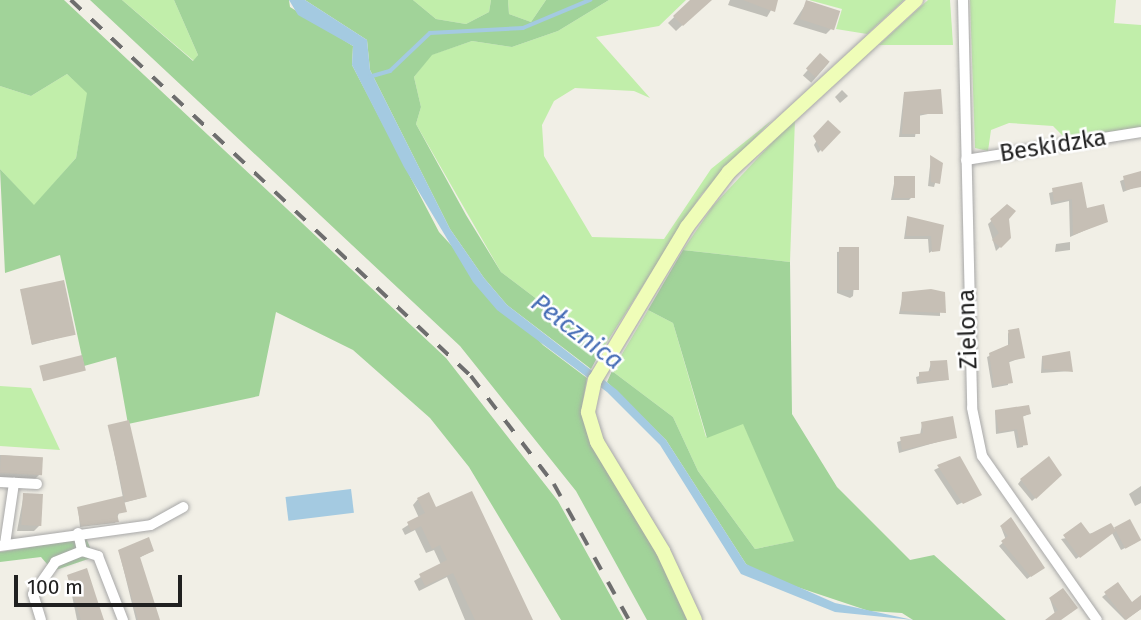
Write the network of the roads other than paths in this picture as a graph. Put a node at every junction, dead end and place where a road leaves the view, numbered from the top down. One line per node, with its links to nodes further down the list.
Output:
1 (916, 0): 14 (street)
2 (963, 0): 4 (street, Zielona)
3 (1141, 132): 4 (street, Beskidzka)
4 (966, 160): 15 (street, Zielona)
5 (0, 482): 6 (street)
6 (14, 483): 7 (street); 10 (street)
7 (37, 484)
8 (183, 507): 9 (street)
9 (78, 533): 10 (street); 11 (street)
10 (3, 545)
11 (82, 551): 12 (street); 13 (street)
12 (41, 620)
13 (123, 620)
14 (695, 620)
15 (1097, 620)

